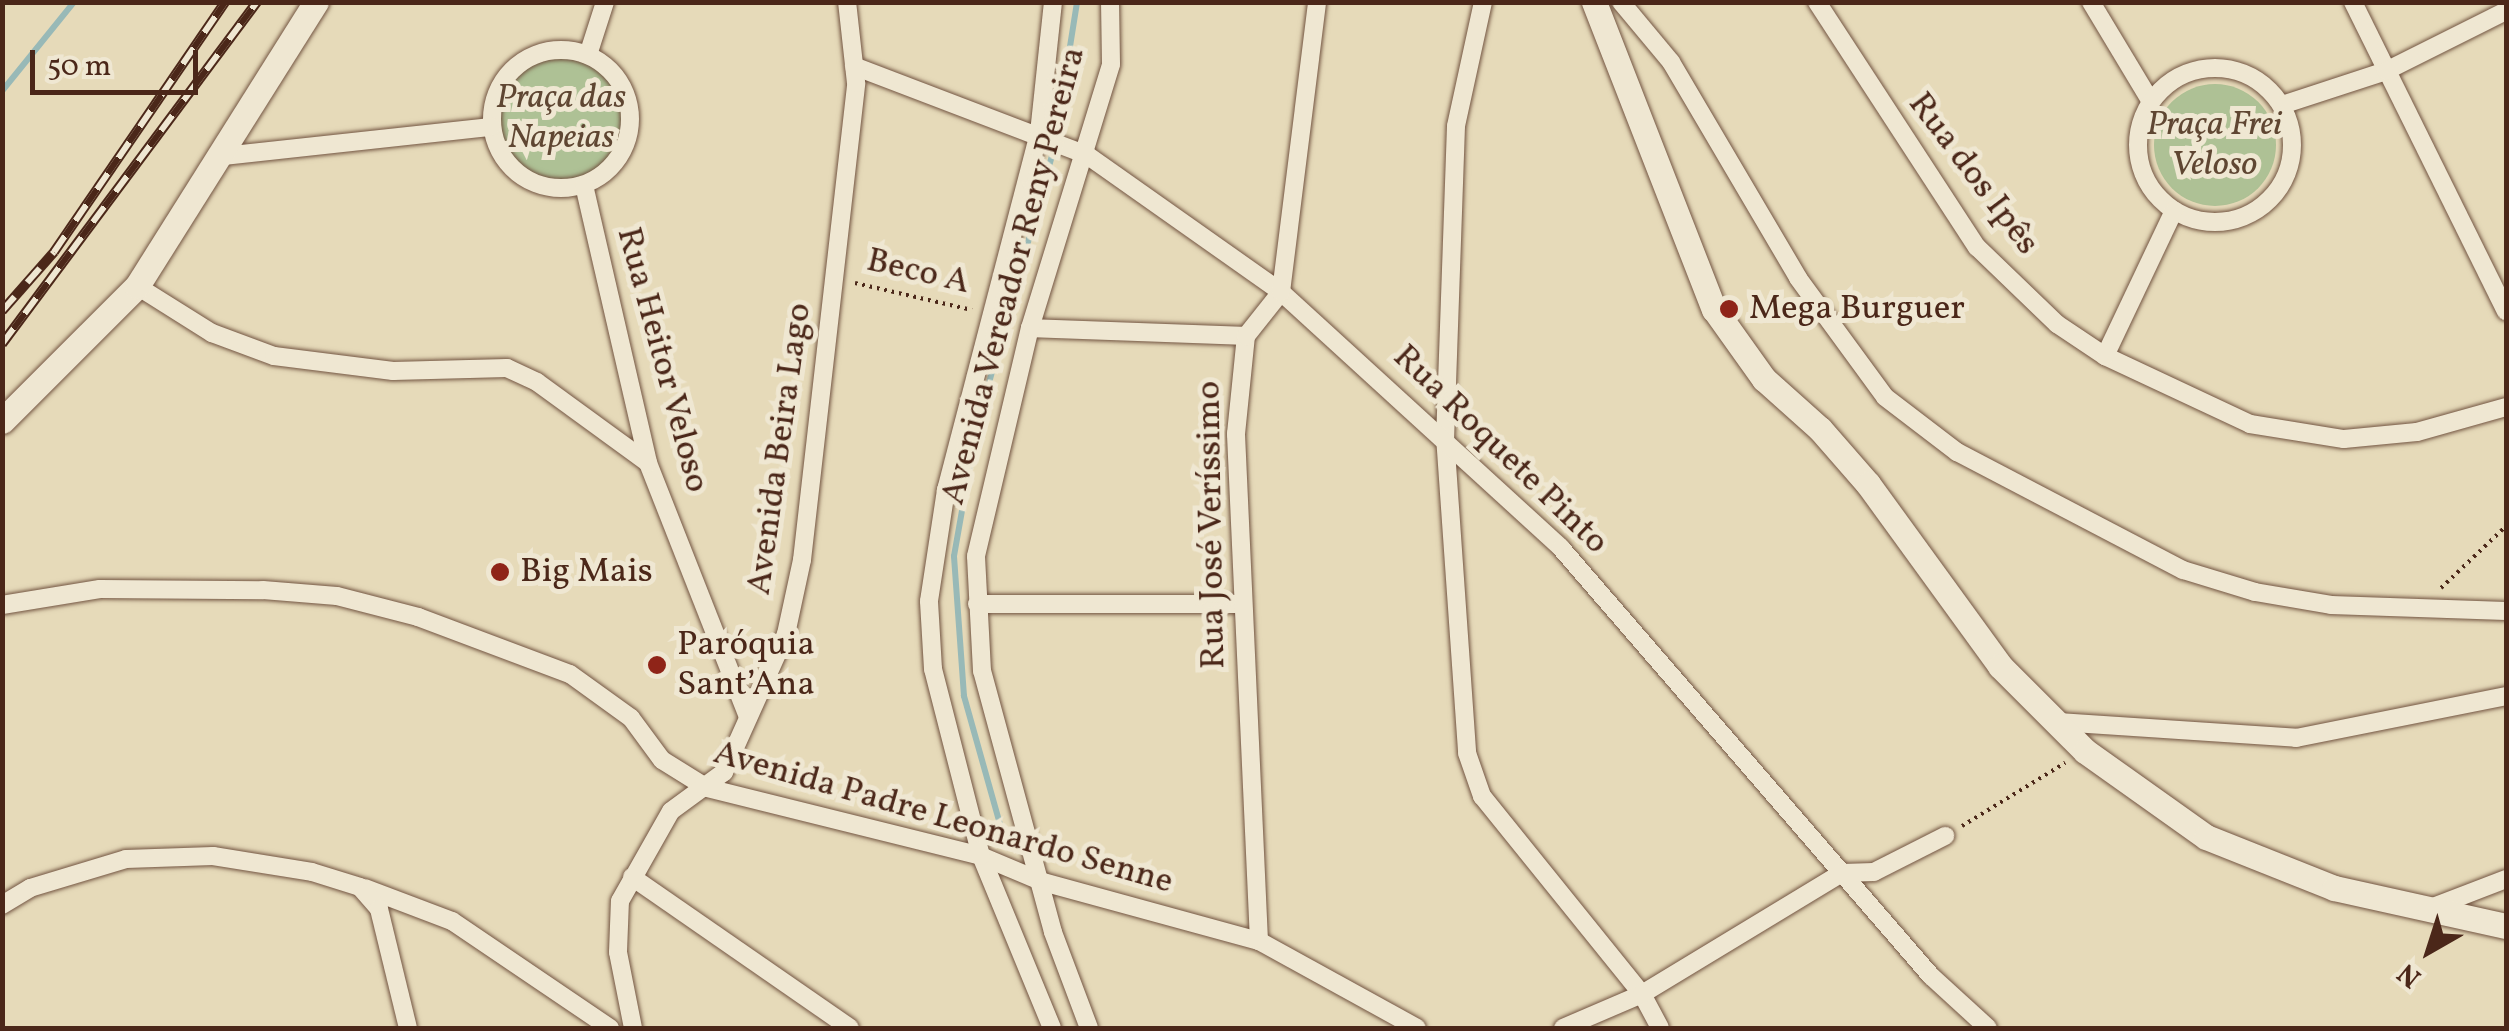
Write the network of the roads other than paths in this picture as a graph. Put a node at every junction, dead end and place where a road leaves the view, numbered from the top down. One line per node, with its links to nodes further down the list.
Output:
1 (316, 2): 21 (street)
2 (606, 2): 14 (street)
3 (847, 2): 15 (street, Avenida Beira Lago)
4 (1053, 2): 20 (street, Avenida Vereador Reny Pereira)
5 (1110, 2): 22 (street, Avenida Vereador Reny Pereira)
6 (1317, 2): 26 (street)
7 (1483, 2): 33 (street)
8 (1594, 2): 41 (street)
9 (1621, 2): 38 (street)
10 (1817, 2): 30 (street, Rua dos Ipês)
11 (2091, 2): 17 (street)
12 (2353, 2): 16 (street)
13 (2506, 11): 16 (street)
14 (588, 55): 19 (street); 23 (street)
15 (854, 66): 20 (street, Rua Roquete Pinto); 40 (street, Avenida Beira Lago)
16 (2386, 72): 18 (street); 27 (street)
17 (2150, 100): 18 (street); 24 (street)
18 (2282, 105): 24 (street)
19 (491, 127): 21 (street); 23 (street)
20 (1038, 132): 22 (street, Rua Roquete Pinto); 44 (street, Avenida Vereador Reny Pereira)
21 (223, 156): 25 (street)
22 (1087, 156): 26 (street, Rua Roquete Pinto); 28 (street, Avenida Vereador Reny Pereira)
23 (584, 185): 34 (street, Rua Heitor Veloso)
24 (2174, 211): 30 (street)
25 (137, 286): 32 (street); 34 (street)
26 (1281, 292): 29 (street, Rua José Veríssimo); 33 (street, Rua Roquete Pinto)
27 (2506, 312)
28 (1030, 328): 29 (street); 35 (street, Avenida Vereador Reny Pereira)
29 (1246, 336): 36 (street, Rua José Veríssimo)
30 (2105, 356): 31 (street, Rua dos Ipês)
31 (2506, 406)
32 (2, 421)
33 (1445, 436): 45 (street, Rua Roquete Pinto); 54 (street)
34 (648, 463): 40 (street, Rua Heitor Veloso)
35 (977, 604): 36 (street); 48 (street, Avenida Vereador Reny Pereira)
36 (1243, 604): 53 (street, Rua José Veríssimo)
37 (2, 605): 42 (street, Avenida Padre Leonardo Senne)
38 (2506, 612)
39 (2506, 696): 41 (street)
40 (748, 717): 42 (street, Avenida Beira Lago)
41 (2058, 722): 51 (street)
42 (707, 788): 44 (street, Avenida Padre Leonardo Senne); 46 (street, Avenida Beira Lago)
43 (1945, 836): 45 (street)
44 (982, 856): 48 (street, Avenida Padre Leonardo Senne); 59 (street, Avenida Vereador Reny Pereira)
45 (1842, 874): 54 (street); 64 (street, Rua Roquete Pinto)
46 (632, 877): 57 (street, Avenida Beira Lago); 58 (street)
47 (2506, 879): 51 (street)
48 (1043, 882): 53 (street, Avenida Padre Leonardo Senne); 60 (street, Avenida Vereador Reny Pereira)
49 (360, 886): 50 (street); 55 (street); 56 (street)
50 (2, 905)
51 (2423, 911): 52 (street)
52 (2506, 926)
53 (1259, 941): 61 (street, Avenida Padre Leonardo Senne)
54 (1642, 994): 62 (street); 63 (street)
55 (408, 1028)
56 (610, 1028)
57 (632, 1028)
58 (850, 1028)
59 (1052, 1028)
60 (1089, 1028)
61 (1417, 1028)
62 (1564, 1028)
63 (1660, 1028)
64 (1988, 1028)

